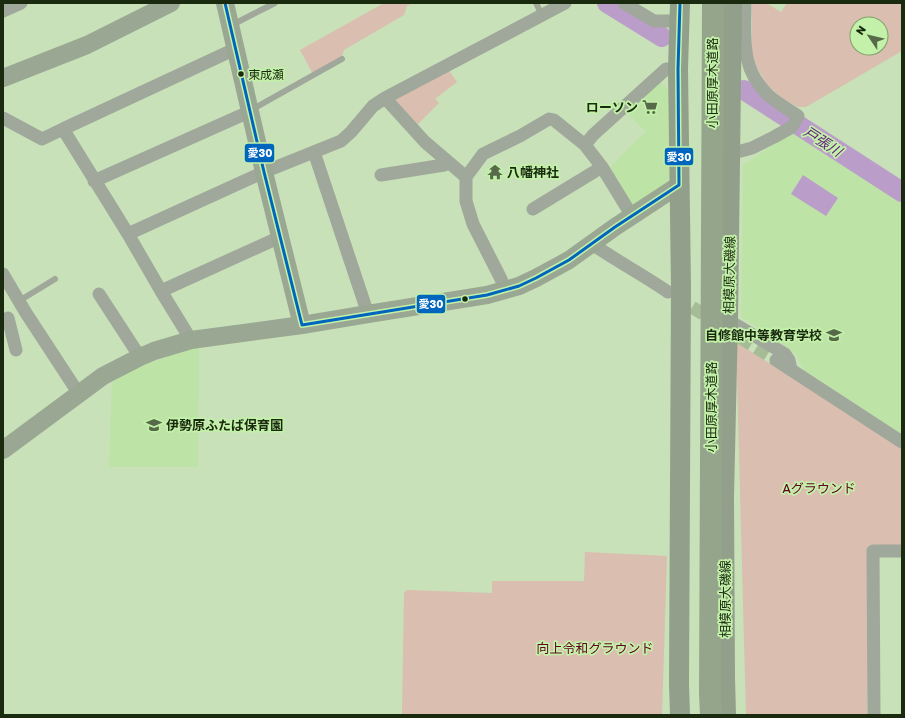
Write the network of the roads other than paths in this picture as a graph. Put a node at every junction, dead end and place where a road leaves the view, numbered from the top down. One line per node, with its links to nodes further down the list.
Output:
1 (21, 3): 12 (street)
2 (171, 3): 19 (street)
3 (225, 3): 15 (street)
4 (275, 3): 15 (lane)
5 (536, 3): 14 (lane)
6 (565, 3): 14 (street)
7 (624, 3): 13 (street)
8 (698, 3): 61 (highway, 小田原厚木道路)
9 (713, 3): 62 (highway, 小田原厚木道路)
10 (732, 3): 26 (main road, 相模原大磯線)
11 (745, 3): 26 (street)
12 (3, 11)
13 (680, 12): 18 (main road)
14 (542, 15): 20 (street)
15 (231, 26): 16 (street)
16 (235, 49): 21 (street); 23 (street)
17 (342, 59): 21 (lane)
18 (678, 69): 24 (street); 33 (main road)
19 (3, 78)
20 (385, 98): 25 (street); 27 (street)
21 (250, 111): 29 (street); 32 (street)
22 (3, 118): 23 (street)
23 (63, 129): 32 (street)
24 (585, 144): 28 (street); 31 (street)
25 (314, 152): 29 (street); 47 (street)
26 (731, 152): 49 (main road, 相模原大磯線)
27 (447, 161): 30 (street); 31 (street)
28 (602, 167): 34 (street); 35 (street)
29 (264, 172): 36 (street); 37 (street)
30 (381, 175)
31 (466, 177): 41 (street)
32 (94, 181): 36 (street)
33 (679, 185): 35 (street); 60 (main road)
34 (535, 206)
35 (632, 216): 38 (street)
36 (128, 234): 42 (street)
37 (280, 237): 42 (street); 50 (street)
38 (592, 244): 41 (street); 43 (street)
39 (3, 274): 45 (street)
40 (55, 279): 45 (lane)
41 (505, 290): 47 (street)
42 (161, 291): 51 (street)
43 (668, 292)
44 (106, 299): 53 (street)
45 (19, 301): 46 (street)
46 (26, 313): 48 (street); 56 (street)
47 (368, 314): 50 (street)
48 (6, 319): 52 (street)
49 (728, 320): 55 (street); 63 (main road, 相模原大磯線)
50 (302, 325): 51 (street)
51 (191, 340): 53 (street)
52 (16, 350)
53 (140, 357): 56 (street)
54 (776, 360): 55 (street)
55 (791, 370): 57 (street)
56 (79, 394): 58 (street)
57 (902, 442)
58 (3, 450)
59 (902, 551): 64 (street)
60 (680, 715)
61 (697, 715)
62 (711, 715)
63 (726, 715)
64 (874, 715)

